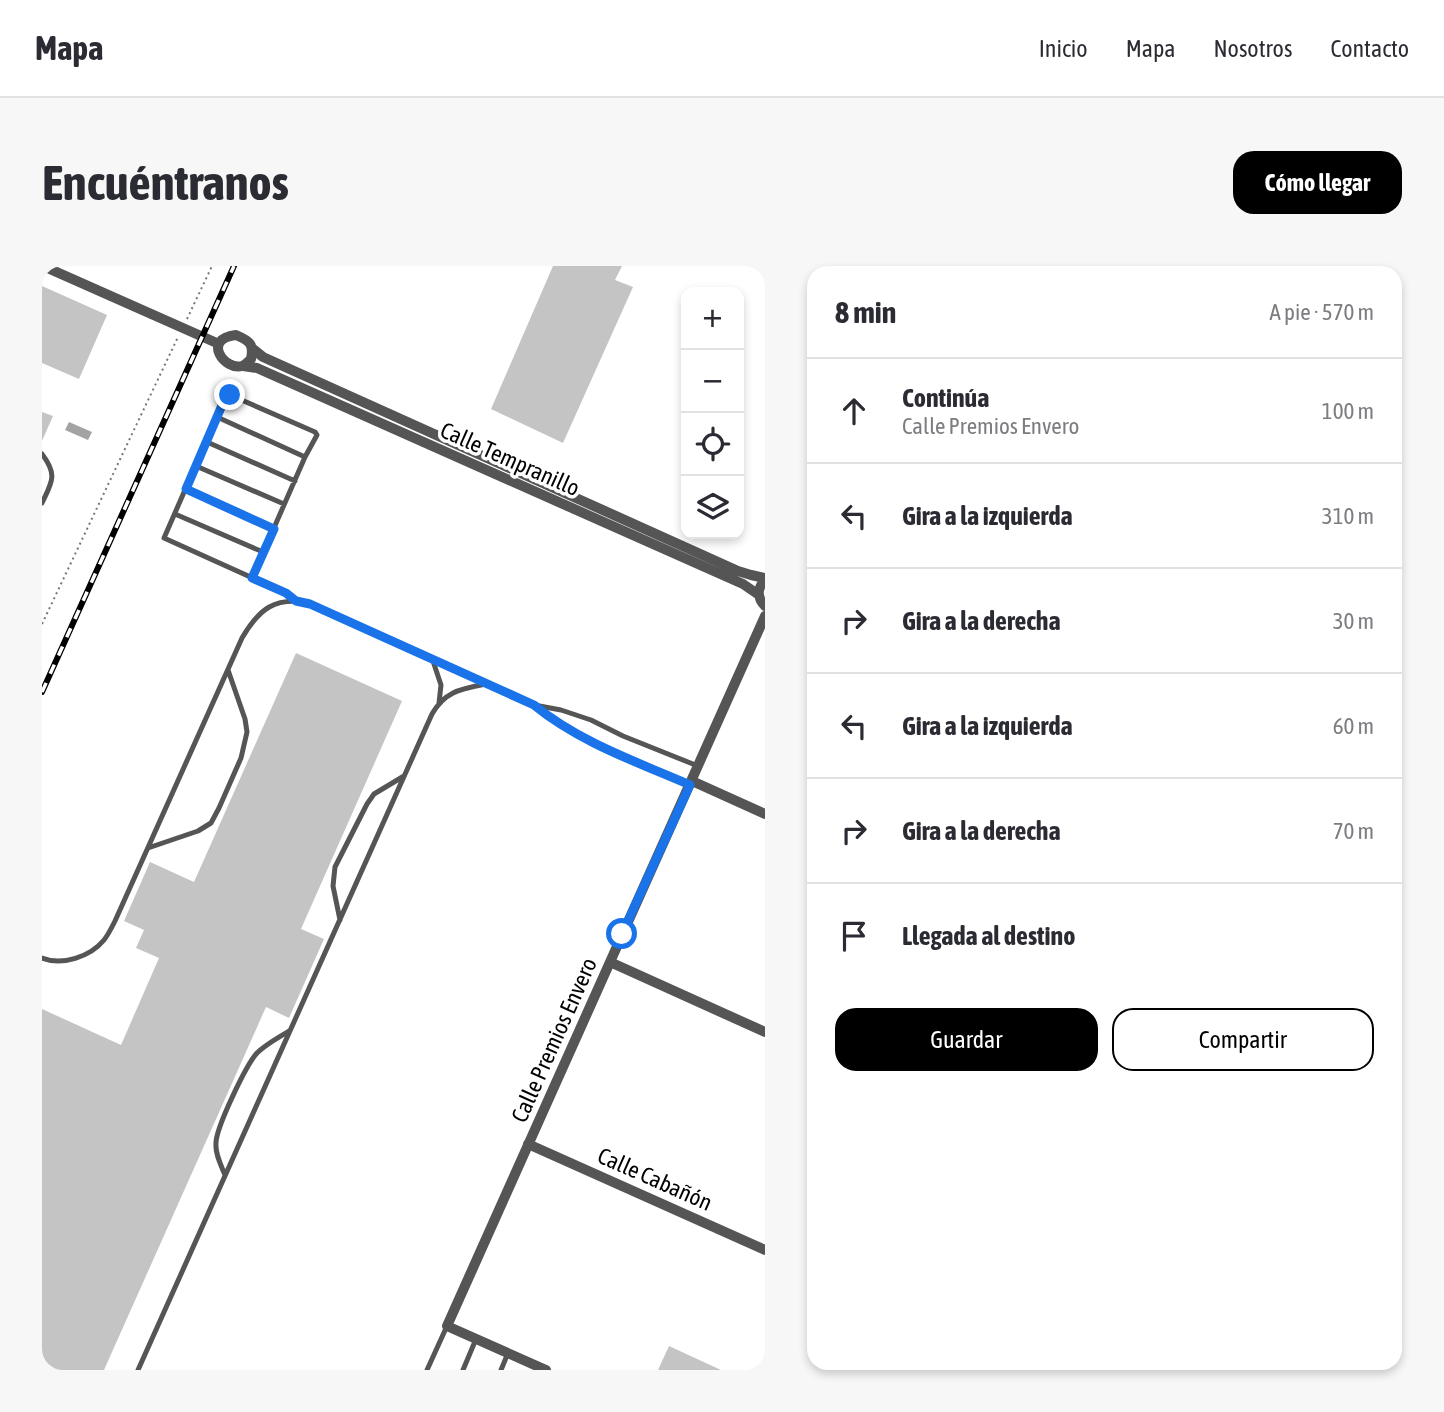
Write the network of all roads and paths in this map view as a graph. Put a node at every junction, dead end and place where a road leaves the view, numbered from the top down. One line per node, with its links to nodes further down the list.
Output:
1 (43, 266): 3 (street)
2 (212, 266): 3 (path)
3 (183, 328): 4 (street); 25 (path)
4 (219, 344): 5 (street); 6 (street)
5 (253, 349): 6 (street); 20 (street, Calle Tempranillo)
6 (243, 366): 21 (street, Calle Tempranillo)
7 (218, 417): 8 (lane); 10 (lane); 10 (lane)
8 (206, 442): 11 (lane); 12 (lane)
9 (42, 454): 14 (lane)
10 (305, 457): 12 (lane)
11 (196, 466): 13 (lane); 15 (lane)
12 (295, 481): 15 (lane)
13 (186, 489): 16 (lane); 17 (lane)
14 (42, 503)
15 (284, 504): 17 (lane)
16 (175, 514): 18 (lane); 19 (lane)
17 (274, 529): 18 (lane)
18 (263, 552): 19 (lane)
19 (252, 578): 22 (lane)
20 (765, 579): 21 (street)
21 (759, 595): 23 (street)
22 (296, 601): 26 (lane); 27 (lane)
23 (765, 606)
24 (765, 616): 31 (street, Calle Premios Envero)
25 (42, 624)
26 (432, 659): 28 (lane); 29 (lane)
27 (228, 669): 35 (lane); 35 (lane)
28 (488, 683): 29 (lane); 30 (lane)
29 (439, 703): 32 (lane)
30 (534, 705): 31 (lane); 33 (lane)
31 (698, 766): 33 (street, Calle Premios Envero)
32 (405, 775): 36 (lane); 36 (lane)
33 (691, 783): 34 (street); 38 (street, Calle Premios Envero)
34 (765, 814)
35 (148, 848): 37 (lane)
36 (340, 920): 39 (lane)
37 (42, 958)
38 (610, 962): 40 (street); 41 (street, Calle Premios Envero)
39 (290, 1031): 42 (lane); 42 (lane)
40 (765, 1032)
41 (528, 1144): 43 (street, Calle Cabañón); 44 (street, Calle Premios Envero)
42 (225, 1175): 47 (lane)
43 (765, 1250)
44 (447, 1326): 45 (street); 48 (lane)
45 (476, 1339): 46 (street); 49 (lane)
46 (508, 1353): 50 (lane); 51 (street)
47 (138, 1370)
48 (427, 1370)
49 (463, 1370)
50 (501, 1370)
51 (545, 1370)

